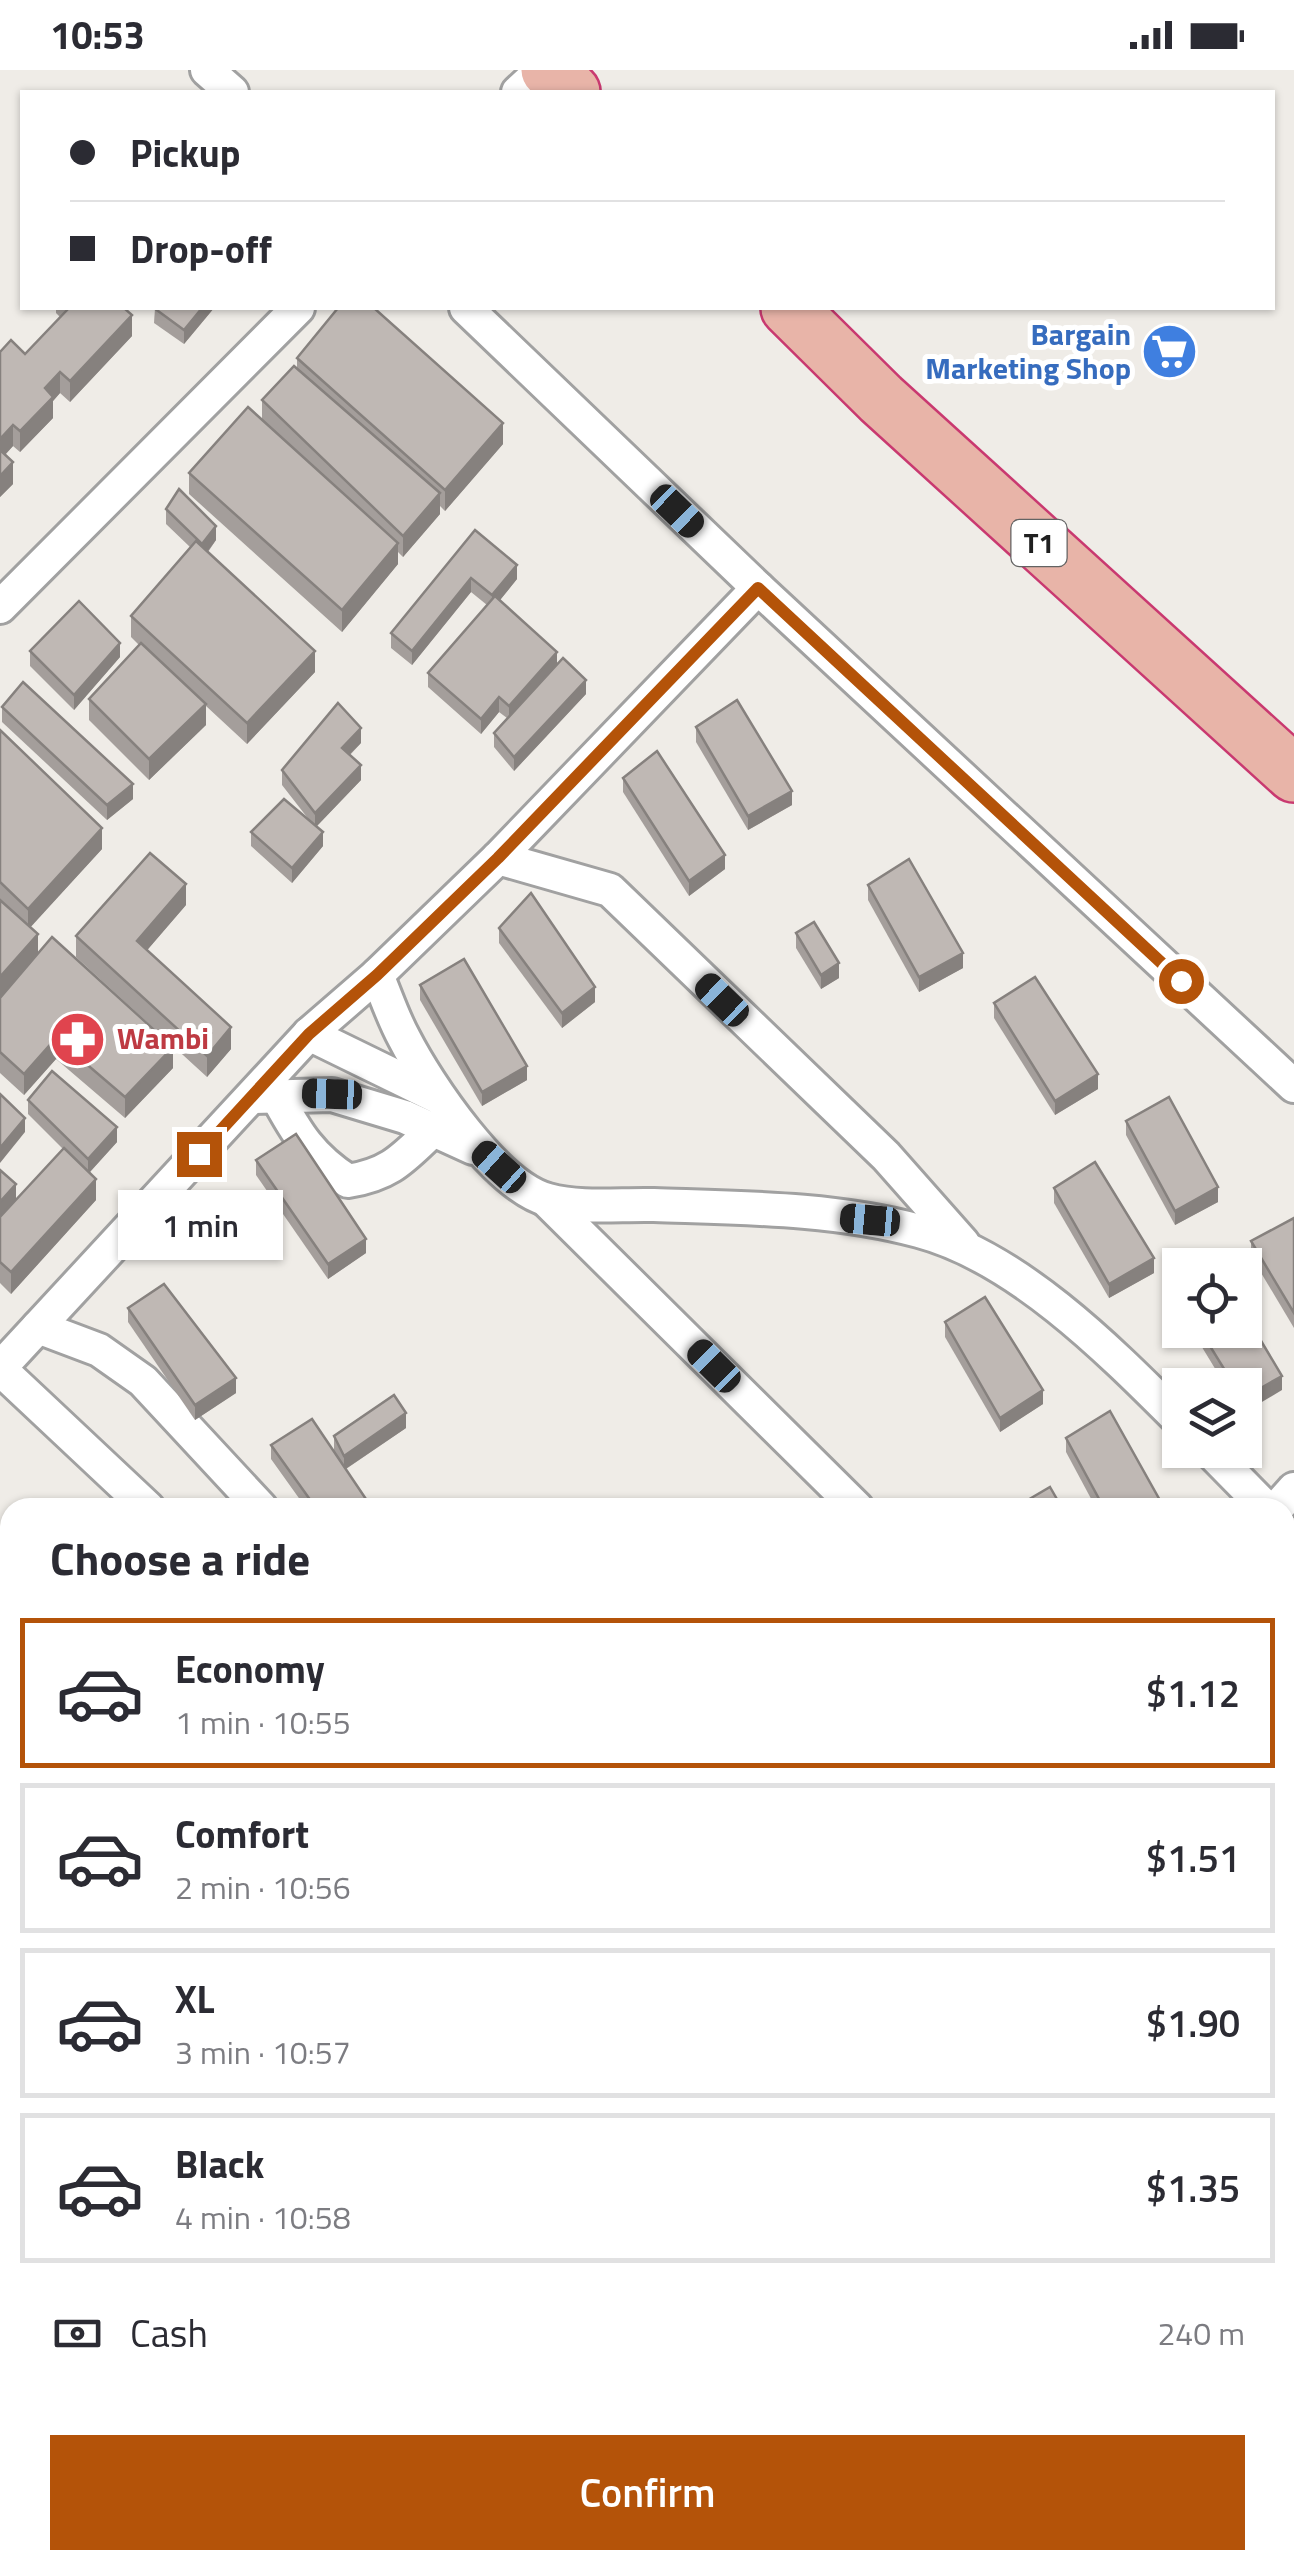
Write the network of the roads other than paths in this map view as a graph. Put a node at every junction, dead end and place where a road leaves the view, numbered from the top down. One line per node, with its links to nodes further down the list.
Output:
1 (207, 70): 3 (street)
2 (546, 70): 4 (street); 5 (highway)
3 (230, 90)
4 (521, 90)
5 (570, 90)
6 (296, 310): 10 (street)
7 (468, 310): 9 (street)
8 (790, 310): 11 (highway, T1)
9 (758, 588): 12 (street); 15 (street)
10 (0, 607)
11 (1294, 774)
12 (498, 858): 13 (street); 19 (street)
13 (377, 975): 14 (street); 17 (street)
14 (309, 1034): 16 (street); 17 (street)
15 (1294, 1086)
16 (264, 1096): 17 (street); 17 (street); 20 (street)
17 (439, 1114): 18 (street)
18 (546, 1200): 19 (street); 26 (street)
19 (966, 1247): 22 (street)
20 (38, 1327): 21 (street); 25 (street)
21 (0, 1368): 24 (street)
22 (1162, 1404)
23 (1227, 1468): 27 (street)
24 (137, 1498)
25 (252, 1498)
26 (847, 1498)
27 (1256, 1498)

